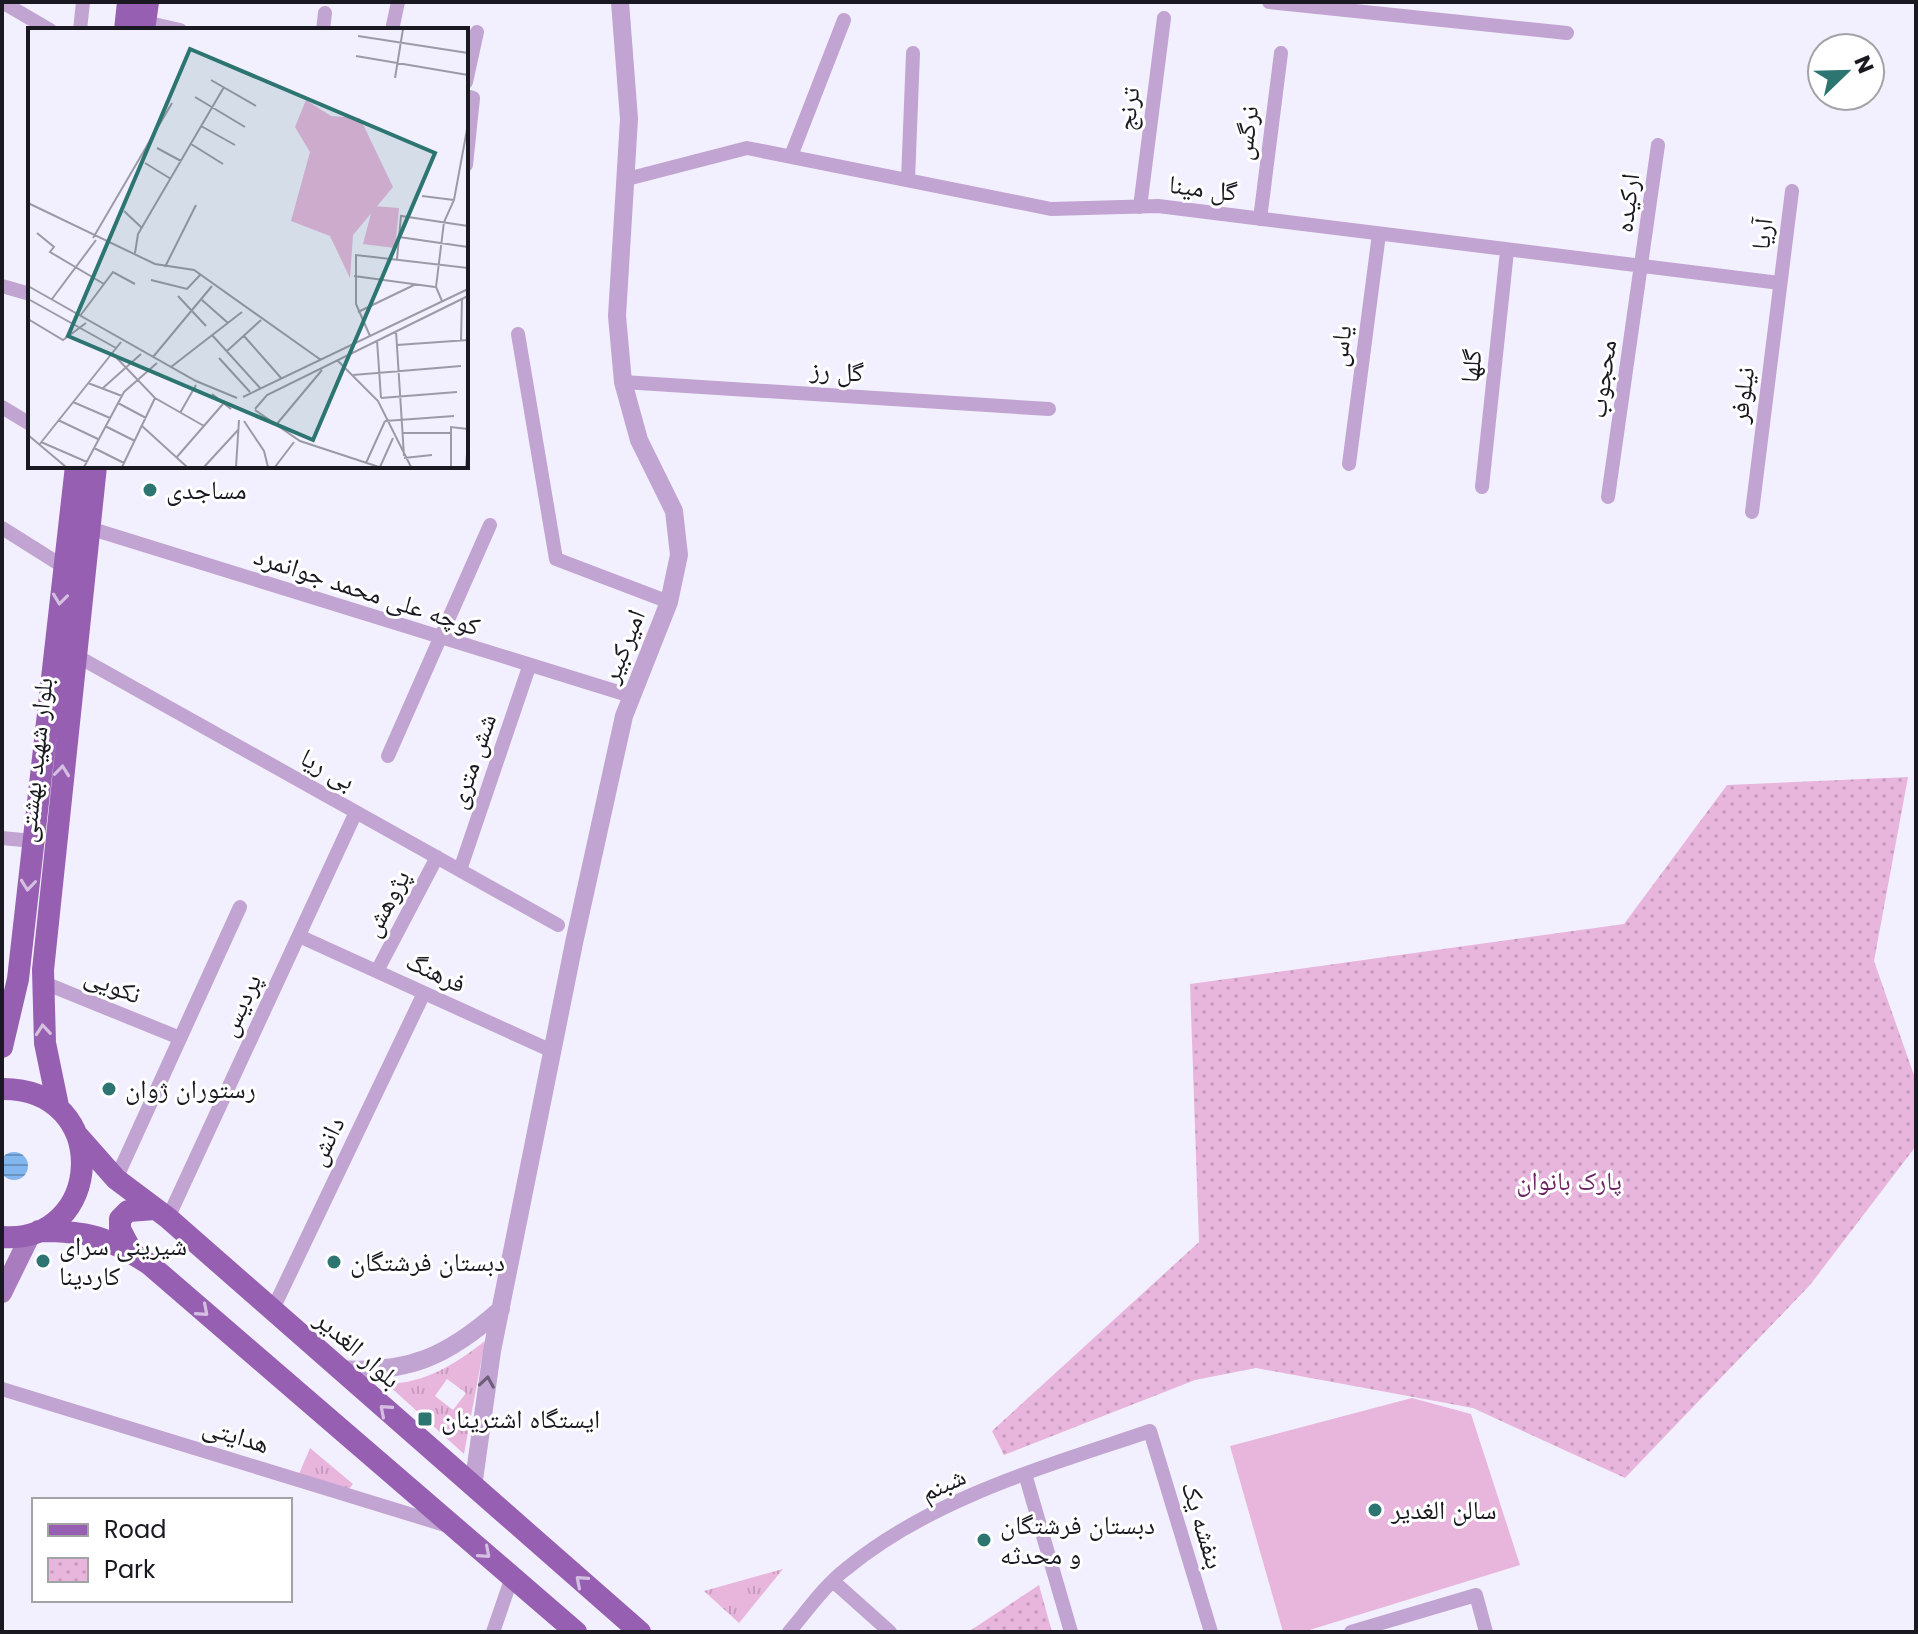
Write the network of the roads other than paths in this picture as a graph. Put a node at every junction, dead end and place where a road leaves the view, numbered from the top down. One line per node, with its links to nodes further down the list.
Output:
1 (2, 2): 11 (street)
2 (83, 2): 12 (street)
3 (128, 2): 10 (main road)
4 (398, 2): 15 (street)
5 (620, 2): 25 (street, امیرکبیر)
6 (1269, 2): 17 (street)
7 (325, 13): 14 (street)
8 (1164, 18): 28 (street, ترنج)
9 (844, 20): 24 (street)
10 (141, 21): 13 (street)
11 (47, 28)
12 (80, 28)
13 (171, 28)
14 (323, 28)
15 (392, 28)
16 (477, 32): 20 (street)
17 (1567, 33)
18 (913, 53): 26 (street)
19 (1281, 53): 29 (street, نرگس)
20 (468, 73)
21 (470, 97): 22 (street)
22 (468, 131)
23 (1658, 145): 32 (street, ارکیده)
24 (791, 156): 25 (street, گل مینا); 26 (street, گل مینا)
25 (627, 179): 37 (street, امیرکبیر)
26 (908, 180): 28 (street, گل مینا)
27 (1792, 191): 33 (street, آریا)
28 (1140, 207): 29 (street, گل مینا)
29 (1260, 219): 30 (street, گل مینا)
30 (1379, 234): 31 (street, گل مینا); 41 (street, یاس)
31 (1507, 251): 32 (street, گل مینا); 44 (street, گلها)
32 (1642, 268): 33 (street, گل مینا); 45 (street, محجوب)
33 (1780, 283): 46 (street, نیلوفر)
34 (4, 292): 35 (street)
35 (28, 294)
36 (518, 334): 51 (street)
37 (623, 382): 39 (street, گل رز); 51 (street, امیرکبیر)
38 (2, 407): 40 (street)
39 (1049, 409)
40 (28, 423)
41 (1349, 464)
42 (76, 468): 50 (main road, بلوار شهید بهشتی)
43 (96, 468): 49 (main road, بلوار شهید بهشتی)
44 (1482, 487)
45 (1608, 497)
46 (1752, 512)
47 (490, 525): 52 (street)
48 (2, 528): 50 (street)
49 (89, 528): 52 (street, کوچه علی محمد جوانمرد); 53 (main road, بلوار شهید بهشتی)
50 (64, 567): 59 (main road, بلوار شهید بهشتی, one-way to 59)
51 (669, 602): 55 (street, امیرکبیر)
52 (437, 638): 54 (street, کوچه علی محمد جوانمرد); 56 (street)
53 (75, 655): 57 (street, بی ریا); 66 (main road, بلوار شهید بهشتی, one-way to 53)
54 (529, 667): 55 (street, کوچه علی محمد جوانمرد); 61 (street, شش متری)
55 (631, 696): 70 (street, امیرکبیر)
56 (388, 756)
57 (356, 812): 60 (street, بی ریا); 64 (street, پردیس)
58 (2, 838): 59 (street)
59 (33, 841): 69 (main road, بلوار شهید بهشتی, one-way to 69)
60 (437, 857): 61 (street, بی ریا); 65 (street, پژوهش)
61 (460, 870): 63 (street, بی ریا)
62 (240, 907): 68 (street)
63 (558, 925)
64 (299, 936): 65 (street, فرهنگ); 75 (street, پردیس)
65 (377, 971): 67 (street, فرهنگ)
66 (42, 982): 68 (street, نکویی); 72 (main road, بلوار شهید بهشتی, one-way to 66)
67 (424, 993): 70 (street, فرهنگ); 81 (street, دانش)
68 (173, 1036): 74 (street)
69 (2, 1046)
70 (552, 1051): 80 (street, امیرکبیر)
71 (2, 1089): 72 (main road)
72 (58, 1106): 73 (main road, بلوار الغدیر)
73 (78, 1136): 74 (main road, بلوار الغدیر); 76 (main road)
74 (116, 1179): 75 (main road, بلوار الغدیر)
75 (161, 1214): 78 (main road); 81 (main road, بلوار الغدیر)
76 (35, 1233): 77 (main road); 78 (main road); 79 (main road)
77 (2, 1237)
78 (133, 1254): 87 (main road, one-way to 87)
79 (2, 1293)
80 (501, 1309): 82 (street); 86 (street, امیرکبیر, one-way to 80)
81 (272, 1311): 82 (main road, بلوار الغدیر)
82 (338, 1369): 86 (main road, بلوار الغدیر, one-way to 82)
83 (2, 1389): 87 (street, هدایتی)
84 (1150, 1431): 85 (street, شبنم); 96 (street, بنفشه یک)
85 (1025, 1474): 89 (street, شبنم); 95 (street)
86 (473, 1487): 92 (main road, بلوار الغدیر, one-way to 86)
87 (455, 1528): 88 (main road, one-way to 88)
88 (512, 1577): 90 (street); 91 (main road)
89 (833, 1581): 93 (street, شبنم); 94 (street)
90 (493, 1632)
91 (576, 1632)
92 (640, 1632)
93 (789, 1632)
94 (890, 1632)
95 (1071, 1632)
96 (1211, 1632)
97 (1352, 1632): 98 (street)
98 (1486, 1632)

